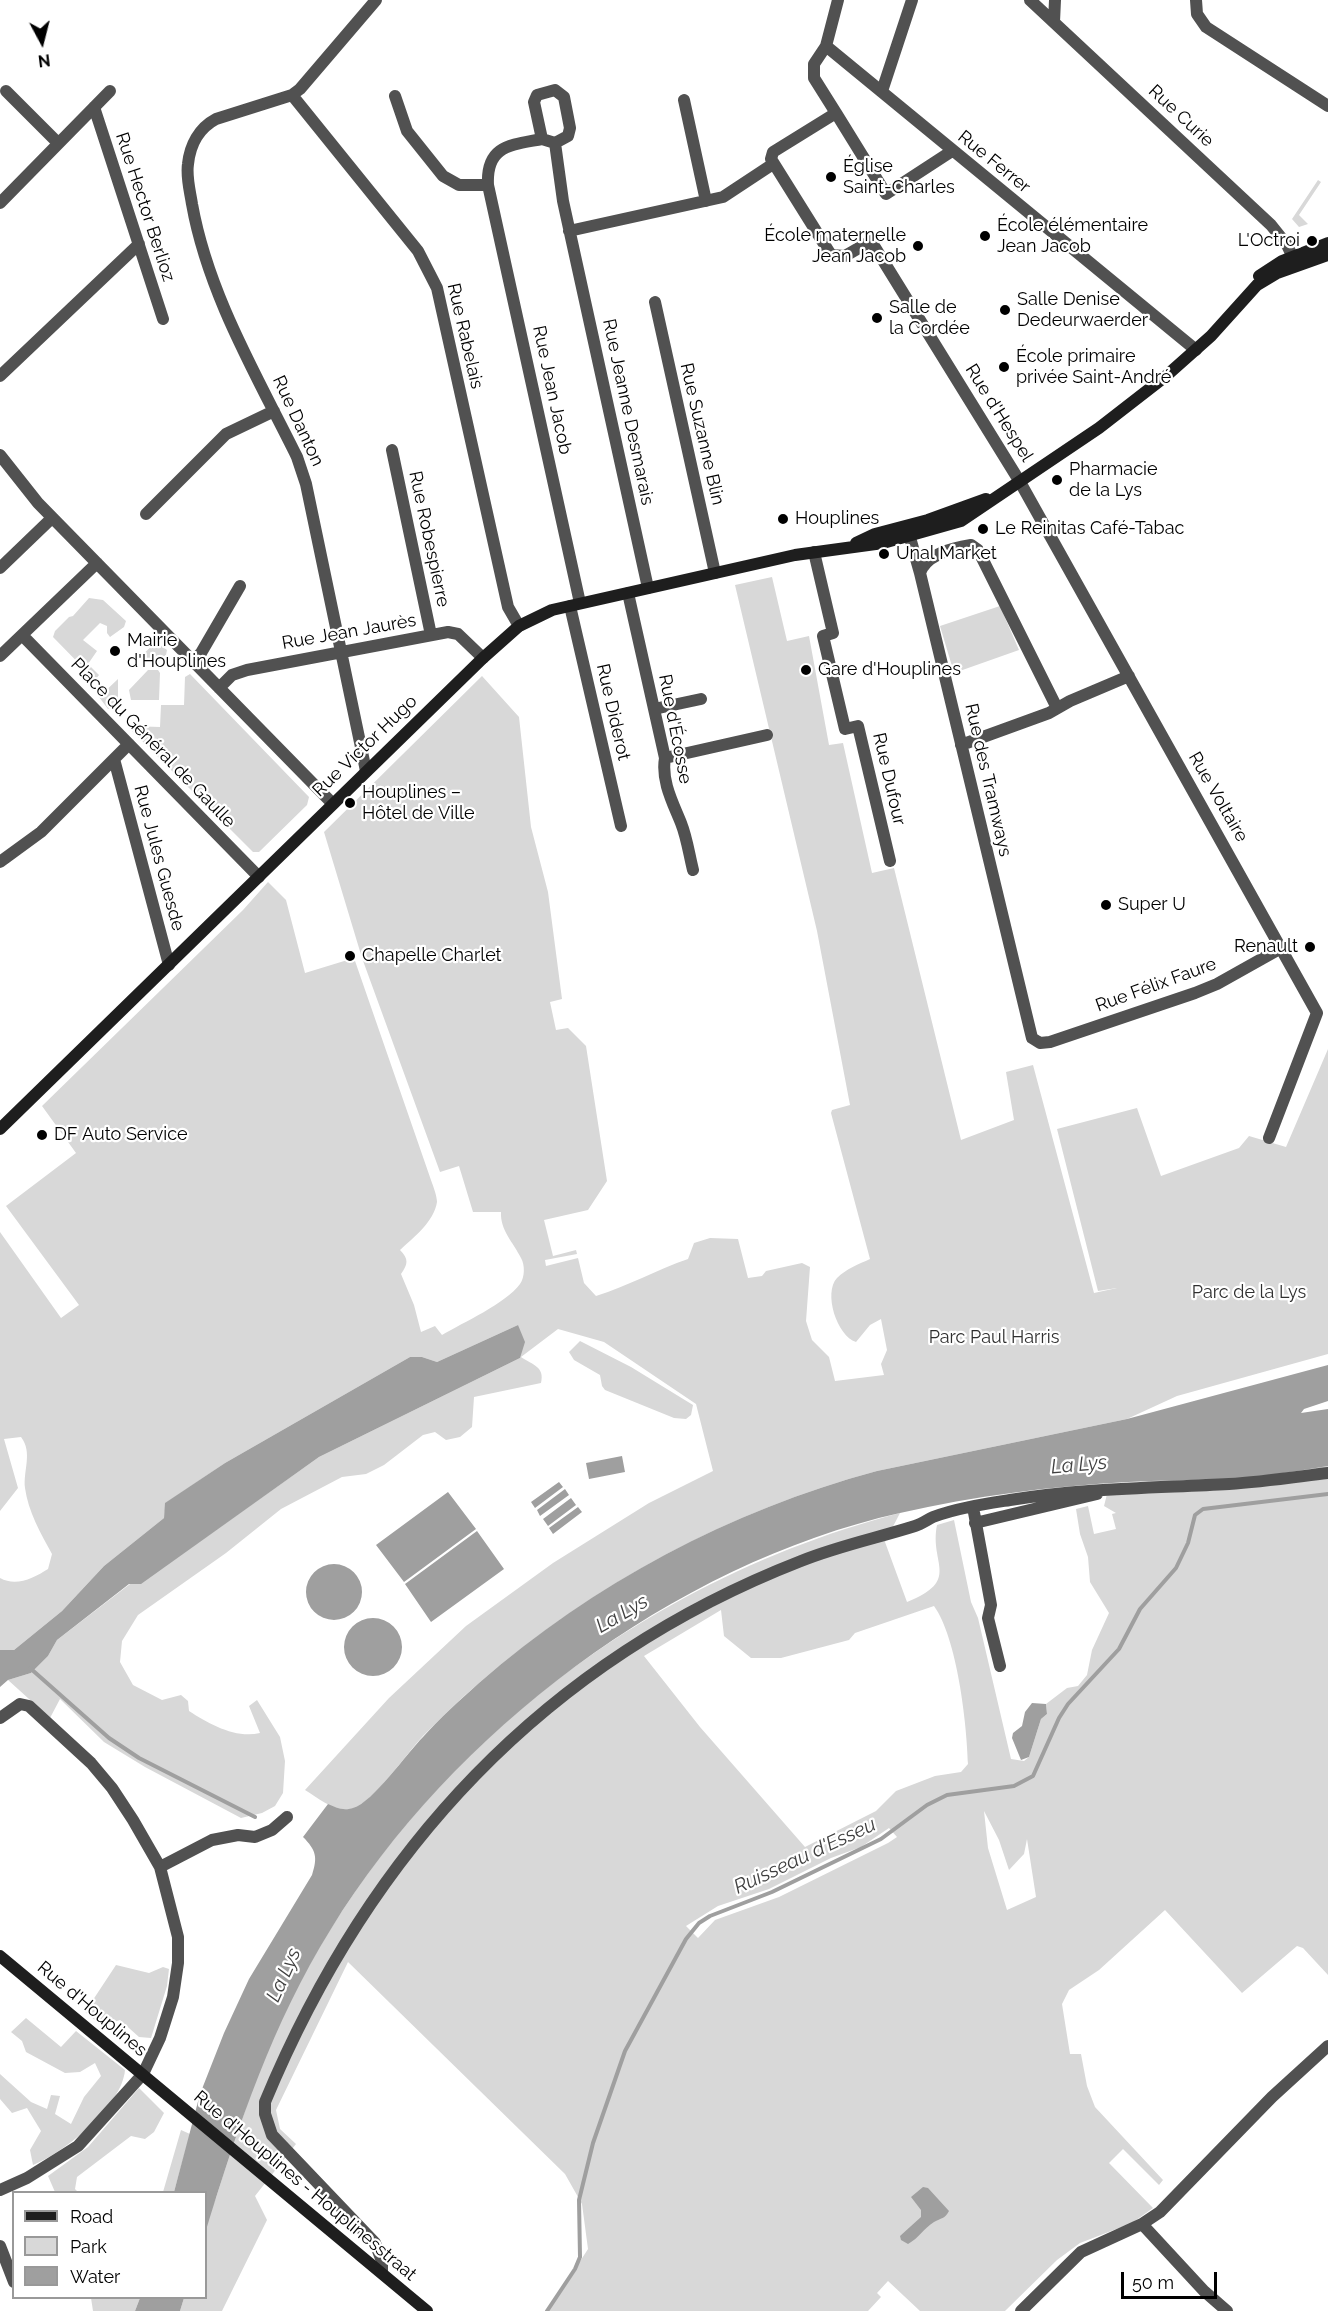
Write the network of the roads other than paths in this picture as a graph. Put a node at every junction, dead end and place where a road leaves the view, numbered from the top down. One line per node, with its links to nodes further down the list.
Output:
1 (376, 0): 12 (street)
2 (837, 0): 8 (street)
3 (912, 0): 10 (street)
4 (1030, 0): 7 (street, Rue Curie)
5 (1055, 0): 7 (street)
6 (1196, 0): 15 (street)
7 (1054, 22): 30 (street, Rue Curie)
8 (826, 46): 10 (street, Rue Ferrer); 17 (street)
9 (110, 91): 16 (street)
10 (882, 91): 21 (street, Rue Ferrer)
11 (6, 92): 19 (street)
12 (292, 95): 35 (street, Rue Danton); 51 (street, Rue Rabelais)
13 (395, 96): 23 (street)
14 (684, 100): 24 (street)
15 (1328, 106)
16 (94, 107): 19 (street); 28 (street, Rue Hector Berlioz)
17 (836, 113): 21 (street); 22 (street)
18 (542, 139): 20 (street); 20 (street); 23 (street)
19 (58, 143): 25 (street)
20 (555, 143): 26 (street, Rue Jeanne Desmarais)
21 (952, 151): 33 (street, Rue Ferrer)
22 (774, 164): 24 (street); 38 (street, Rue d'Hespel)
23 (488, 184): 50 (street, Rue Jean Jacob)
24 (706, 201): 26 (street)
25 (0, 203)
26 (571, 237): 48 (street, Rue Jeanne Desmarais)
27 (1328, 243): 30 (main road, Rue Victor Hugo)
28 (139, 244): 32 (street, Rue Hector Berlioz); 34 (street)
29 (1328, 255): 30 (main road, Rue Victor Hugo)
30 (1295, 261): 33 (main road, Rue Victor Hugo)
31 (654, 302): 45 (street, Rue Suzanne Blin)
32 (163, 319)
33 (1196, 350): 38 (main road, Rue Victor Hugo)
34 (0, 376)
35 (274, 411): 39 (street); 54 (street, Rue Danton)
36 (392, 450): 53 (street, Rue Robespierre)
37 (0, 455): 40 (street)
38 (1020, 482): 41 (main road, Rue Victor Hugo); 58 (street, Rue Voltaire)
39 (146, 514)
40 (52, 518): 43 (street); 44 (street)
41 (908, 531): 42 (main road, Rue Victor Hugo); 46 (street, Rue des Tramways)
42 (814, 552): 45 (main road, Rue Victor Hugo); 71 (street, Rue Dufour)
43 (97, 563): 52 (street); 57 (street)
44 (0, 568)
45 (715, 573): 48 (main road, Rue Victor Hugo)
46 (920, 573): 61 (street); 65 (street, Rue des Tramways)
47 (240, 586): 57 (street)
48 (648, 588): 49 (main road, Rue Victor Hugo)
49 (628, 593): 50 (main road, Rue Victor Hugo); 62 (street, Rue d'Écosse)
50 (575, 605): 51 (main road, Rue Victor Hugo); 70 (street, Rue Diderot)
51 (519, 626): 56 (main road, Rue Victor Hugo)
52 (22, 635): 55 (street); 64 (street, Place du Général de Gaulle)
53 (431, 635): 54 (street, Rue Jean Jaurès); 56 (street, Rue Jean Jaurès)
54 (341, 651): 59 (street, Rue Jean Jaurès); 68 (street, Rue Danton)
55 (0, 656)
56 (483, 658): 68 (main road, Rue Victor Hugo)
57 (193, 661): 59 (street)
58 (1129, 676): 61 (street); 75 (street, Rue Voltaire)
59 (219, 688): 69 (street)
60 (701, 699): 62 (street)
61 (1057, 708): 65 (street)
62 (654, 710): 66 (street, Rue d'Écosse)
63 (767, 735): 66 (street)
64 (129, 744): 67 (street); 74 (street, Place du Général de Gaulle)
65 (961, 745): 77 (street, Rue des Tramways)
66 (665, 758): 73 (street, Rue d'Écosse)
67 (114, 759): 72 (street); 76 (street, Rue Jules Guesde)
68 (366, 771): 69 (main road, Rue Victor Hugo)
69 (332, 803): 74 (main road, Rue Victor Hugo)
70 (621, 826)
71 (890, 861)
72 (0, 862)
73 (693, 870)
74 (259, 877): 76 (main road, Rue Victor Hugo)
75 (1283, 947): 77 (street, Rue Félix Faure); 79 (street, Rue Voltaire)
76 (169, 965): 78 (main road, Rue Victor Hugo)
77 (1036, 1041)
78 (0, 1129)
79 (1269, 1138)
80 (1326, 1473): 81 (street)
81 (1105, 1489): 82 (street); 83 (street)
82 (973, 1507): 83 (street); 95 (street)
83 (975, 1523): 84 (street)
84 (1000, 1666)
85 (0, 1718): 87 (street)
86 (287, 1817): 87 (street)
87 (160, 1867): 90 (street)
88 (0, 1956): 90 (main road, Rue d'Houplines)
89 (1328, 2046): 93 (street)
90 (142, 2074): 91 (main road, Rue d'Houplines); 92 (street)
91 (161, 2090): 95 (main road, Rue d'Houplines - Houplinesstraat)
92 (0, 2190)
93 (1142, 2224): 98 (street); 99 (street)
94 (0, 2246): 96 (street)
95 (382, 2272): 97 (main road, Rue d'Houplines - Houplinesstraat)
96 (12, 2277)
97 (427, 2311)
98 (1021, 2311)
99 (1227, 2311)

